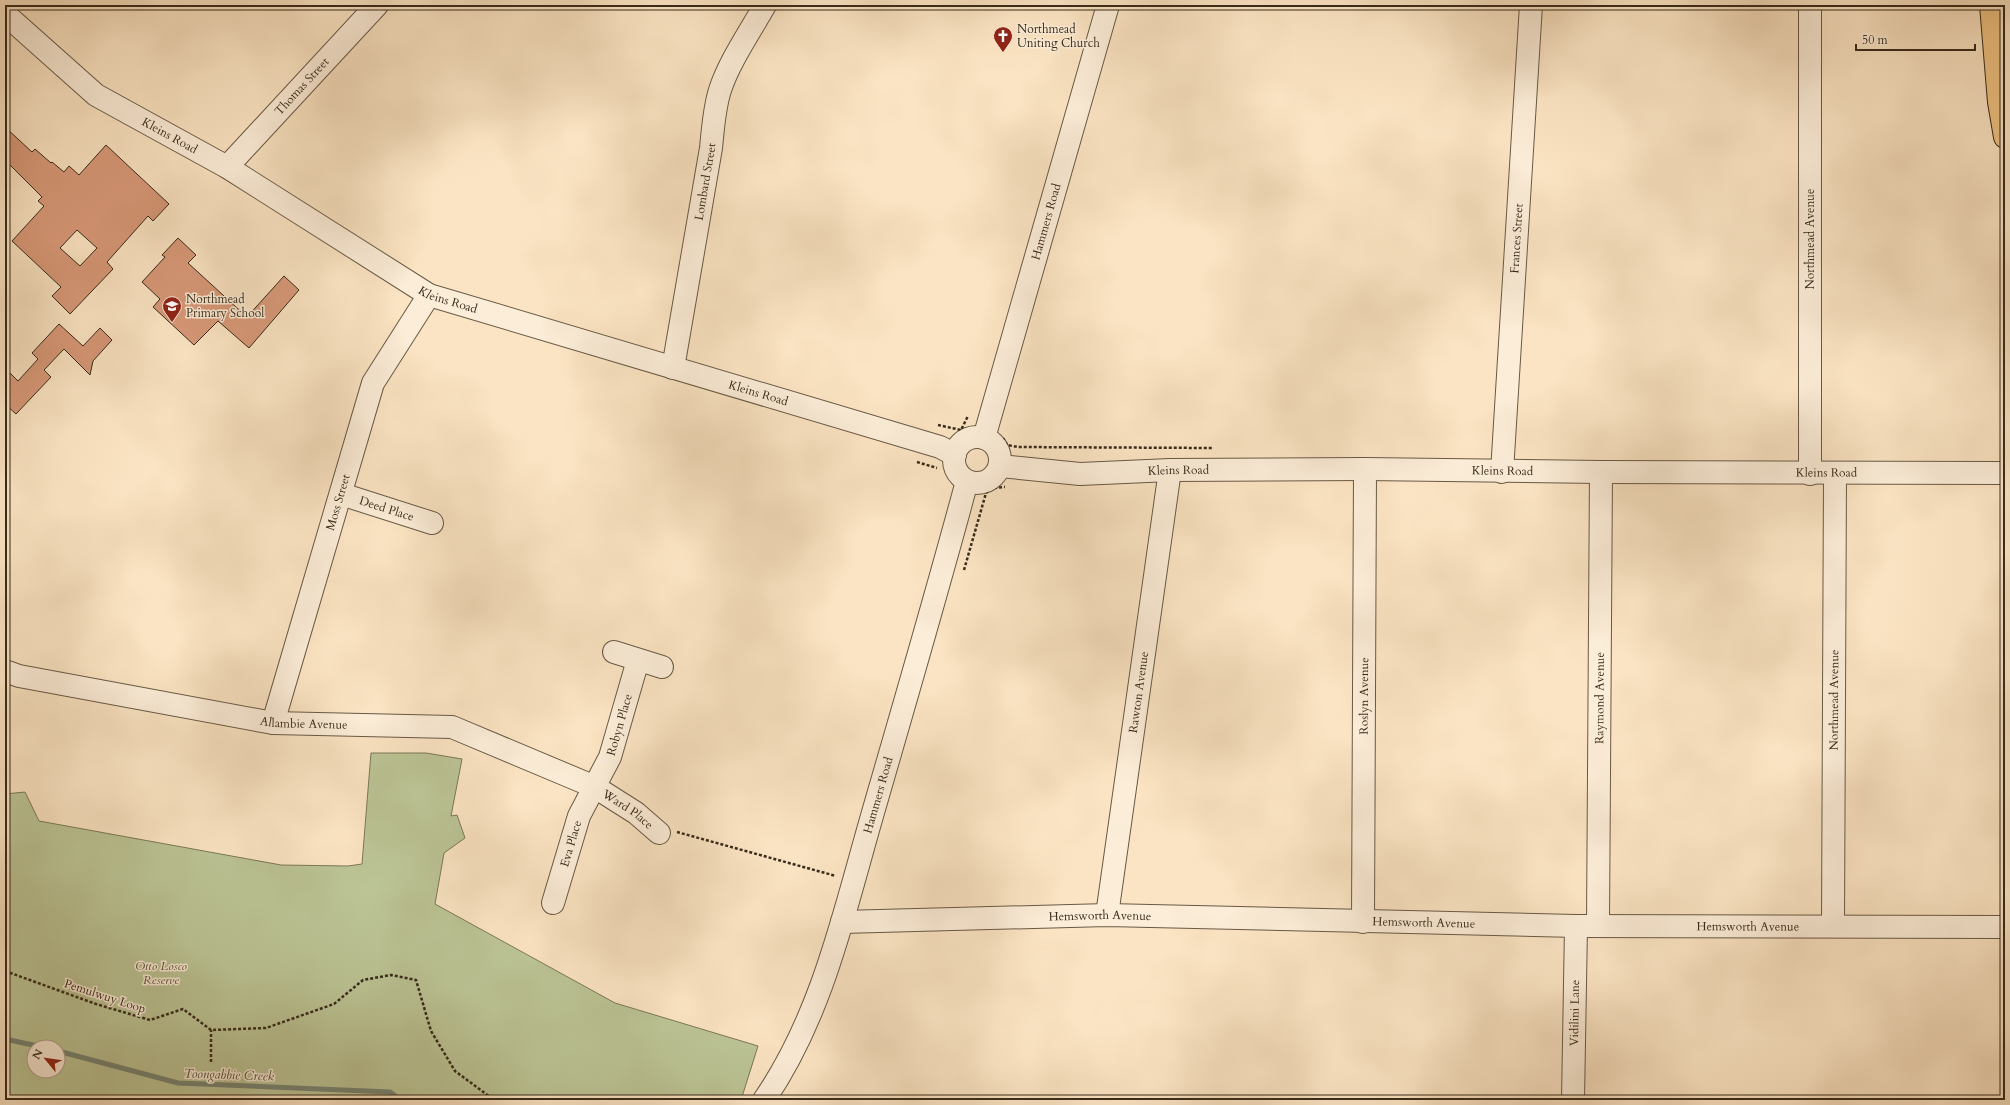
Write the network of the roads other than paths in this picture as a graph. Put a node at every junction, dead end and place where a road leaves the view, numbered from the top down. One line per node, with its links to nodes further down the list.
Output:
1 (377, 5): 9 (street, Thomas Street)
2 (765, 5): 11 (street, Lombard Street)
3 (1108, 5): 12 (street, Hammers Road)
4 (1531, 5): 17 (street, Frances Street)
5 (1810, 5): 21 (street, Northmead Avenue)
6 (1991, 5): 8 (highway)
7 (5, 14): 9 (street, Kleins Road)
8 (2005, 137)
9 (227, 167): 10 (street, Kleins Road)
10 (429, 295): 11 (street, Kleins Road); 23 (street, Moss Street)
11 (673, 368): 13 (street, Kleins Road)
12 (993, 438): 13 (street); 14 (street)
13 (947, 462): 22 (street)
14 (1000, 466): 16 (street, Kleins Road); 22 (street)
15 (1365, 469): 16 (street, Kleins Road); 17 (street, Kleins Road); 35 (street, Roslyn Avenue)
16 (1170, 470): 33 (street, Rawton Avenue)
17 (1502, 472): 18 (street, Kleins Road)
18 (1601, 472): 21 (street, Kleins Road); 36 (street, Raymond Avenue)
19 (1835, 473): 20 (street, Kleins Road); 21 (street, Kleins Road); 38 (street, Northmead Avenue)
20 (2005, 473)
21 (1810, 474)
22 (967, 481): 34 (street, Hammers Road)
23 (341, 494): 24 (street, Deed Place); 29 (street, Moss Street)
24 (432, 523)
25 (614, 652): 26 (street)
26 (638, 660): 27 (street); 30 (street, Robyn Place)
27 (662, 667)
28 (5, 671): 29 (street, Allambie Avenue)
29 (273, 723): 30 (street, Allambie Avenue)
30 (595, 787): 31 (street, Ward Place); 32 (street, Eva Place)
31 (659, 833)
32 (553, 903)
33 (1107, 915): 34 (street, Hemsworth Avenue); 35 (street, Hemsworth Avenue)
34 (842, 922): 40 (street, Hammers Road)
35 (1363, 922): 37 (street, Hemsworth Avenue)
36 (1598, 924): 37 (street, Hemsworth Avenue); 38 (street, Hemsworth Avenue)
37 (1576, 926): 41 (street, Vidilini Lane)
38 (1833, 926): 39 (street, Hemsworth Avenue)
39 (2005, 927)
40 (764, 1100)
41 (1573, 1100)

